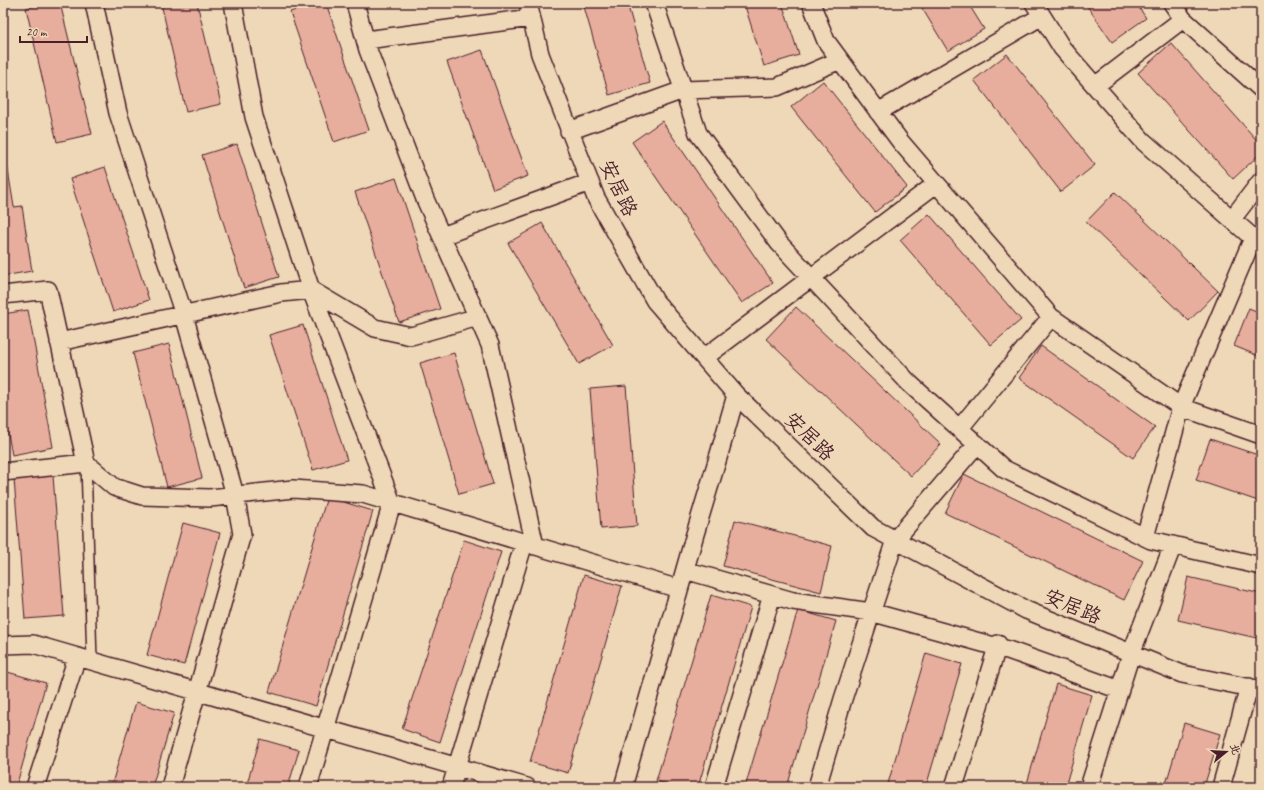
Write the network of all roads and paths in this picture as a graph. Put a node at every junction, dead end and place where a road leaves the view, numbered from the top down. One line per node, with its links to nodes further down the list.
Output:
1 (94, 3): 26 (street)
2 (233, 3): 24 (street)
3 (355, 3): 10 (street)
4 (654, 3): 14 (street)
5 (811, 3): 11 (street)
6 (1172, 3): 9 (street)
7 (1038, 9): 12 (street); 15 (street)
8 (530, 10): 10 (street); 16 (street, 安居路)
9 (1183, 19): 12 (street); 13 (street)
10 (366, 40): 21 (street)
11 (840, 60): 14 (street); 15 (street)
12 (1095, 86): 20 (street)
13 (1261, 89)
14 (683, 90): 16 (street); 23 (street)
15 (878, 112): 19 (street)
16 (570, 131): 18 (street, 安居路)
17 (1261, 180): 20 (street)
18 (590, 182): 21 (street); 30 (street, 安居路)
19 (936, 184): 23 (street); 28 (street)
20 (1232, 219): 22 (street)
21 (442, 236): 27 (street)
22 (1257, 240): 32 (street)
23 (811, 278): 30 (street); 33 (street)
24 (311, 290): 26 (street); 27 (street); 39 (street)
25 (3, 294): 29 (street)
26 (184, 315): 29 (street); 38 (street)
27 (478, 317): 42 (street)
28 (1051, 317): 32 (street); 33 (street)
29 (59, 342): 36 (street)
30 (704, 358): 31 (street, 安居路)
31 (736, 395): 41 (street, 安居路); 45 (street)
32 (1181, 407): 34 (street); 40 (street)
33 (959, 429): 35 (street)
34 (1261, 435)
35 (976, 444): 40 (street); 41 (street)
36 (86, 463): 37 (street); 38 (street); 52 (lane)
37 (3, 472)
38 (235, 495): 39 (street); 55 (street)
39 (392, 503): 42 (street); 56 (street)
40 (1145, 537): 43 (street)
41 (895, 540): 48 (street); 51 (street, 安居路)
42 (530, 544): 46 (street); 57 (street)
43 (1173, 545): 44 (street); 51 (street)
44 (1261, 566)
45 (685, 570): 46 (street); 47 (street)
46 (679, 589): 63 (street)
47 (772, 595): 48 (street); 64 (street)
48 (871, 612): 50 (street); 65 (street)
49 (3, 645): 52 (street)
50 (997, 645): 54 (street); 66 (street)
51 (1131, 654): 53 (street, 安居路); 54 (street)
52 (85, 659): 55 (street); 58 (street)
53 (1255, 689): 68 (street)
54 (1120, 690): 67 (street)
55 (198, 692): 56 (street); 59 (street)
56 (326, 729): 57 (street); 60 (street)
57 (456, 767): 61 (street); 62 (street)
58 (35, 787)
59 (170, 787)
60 (308, 787)
61 (451, 787)
62 (527, 787)
63 (623, 787)
64 (714, 787)
65 (817, 787)
66 (954, 787)
67 (1089, 787)
68 (1221, 787)

